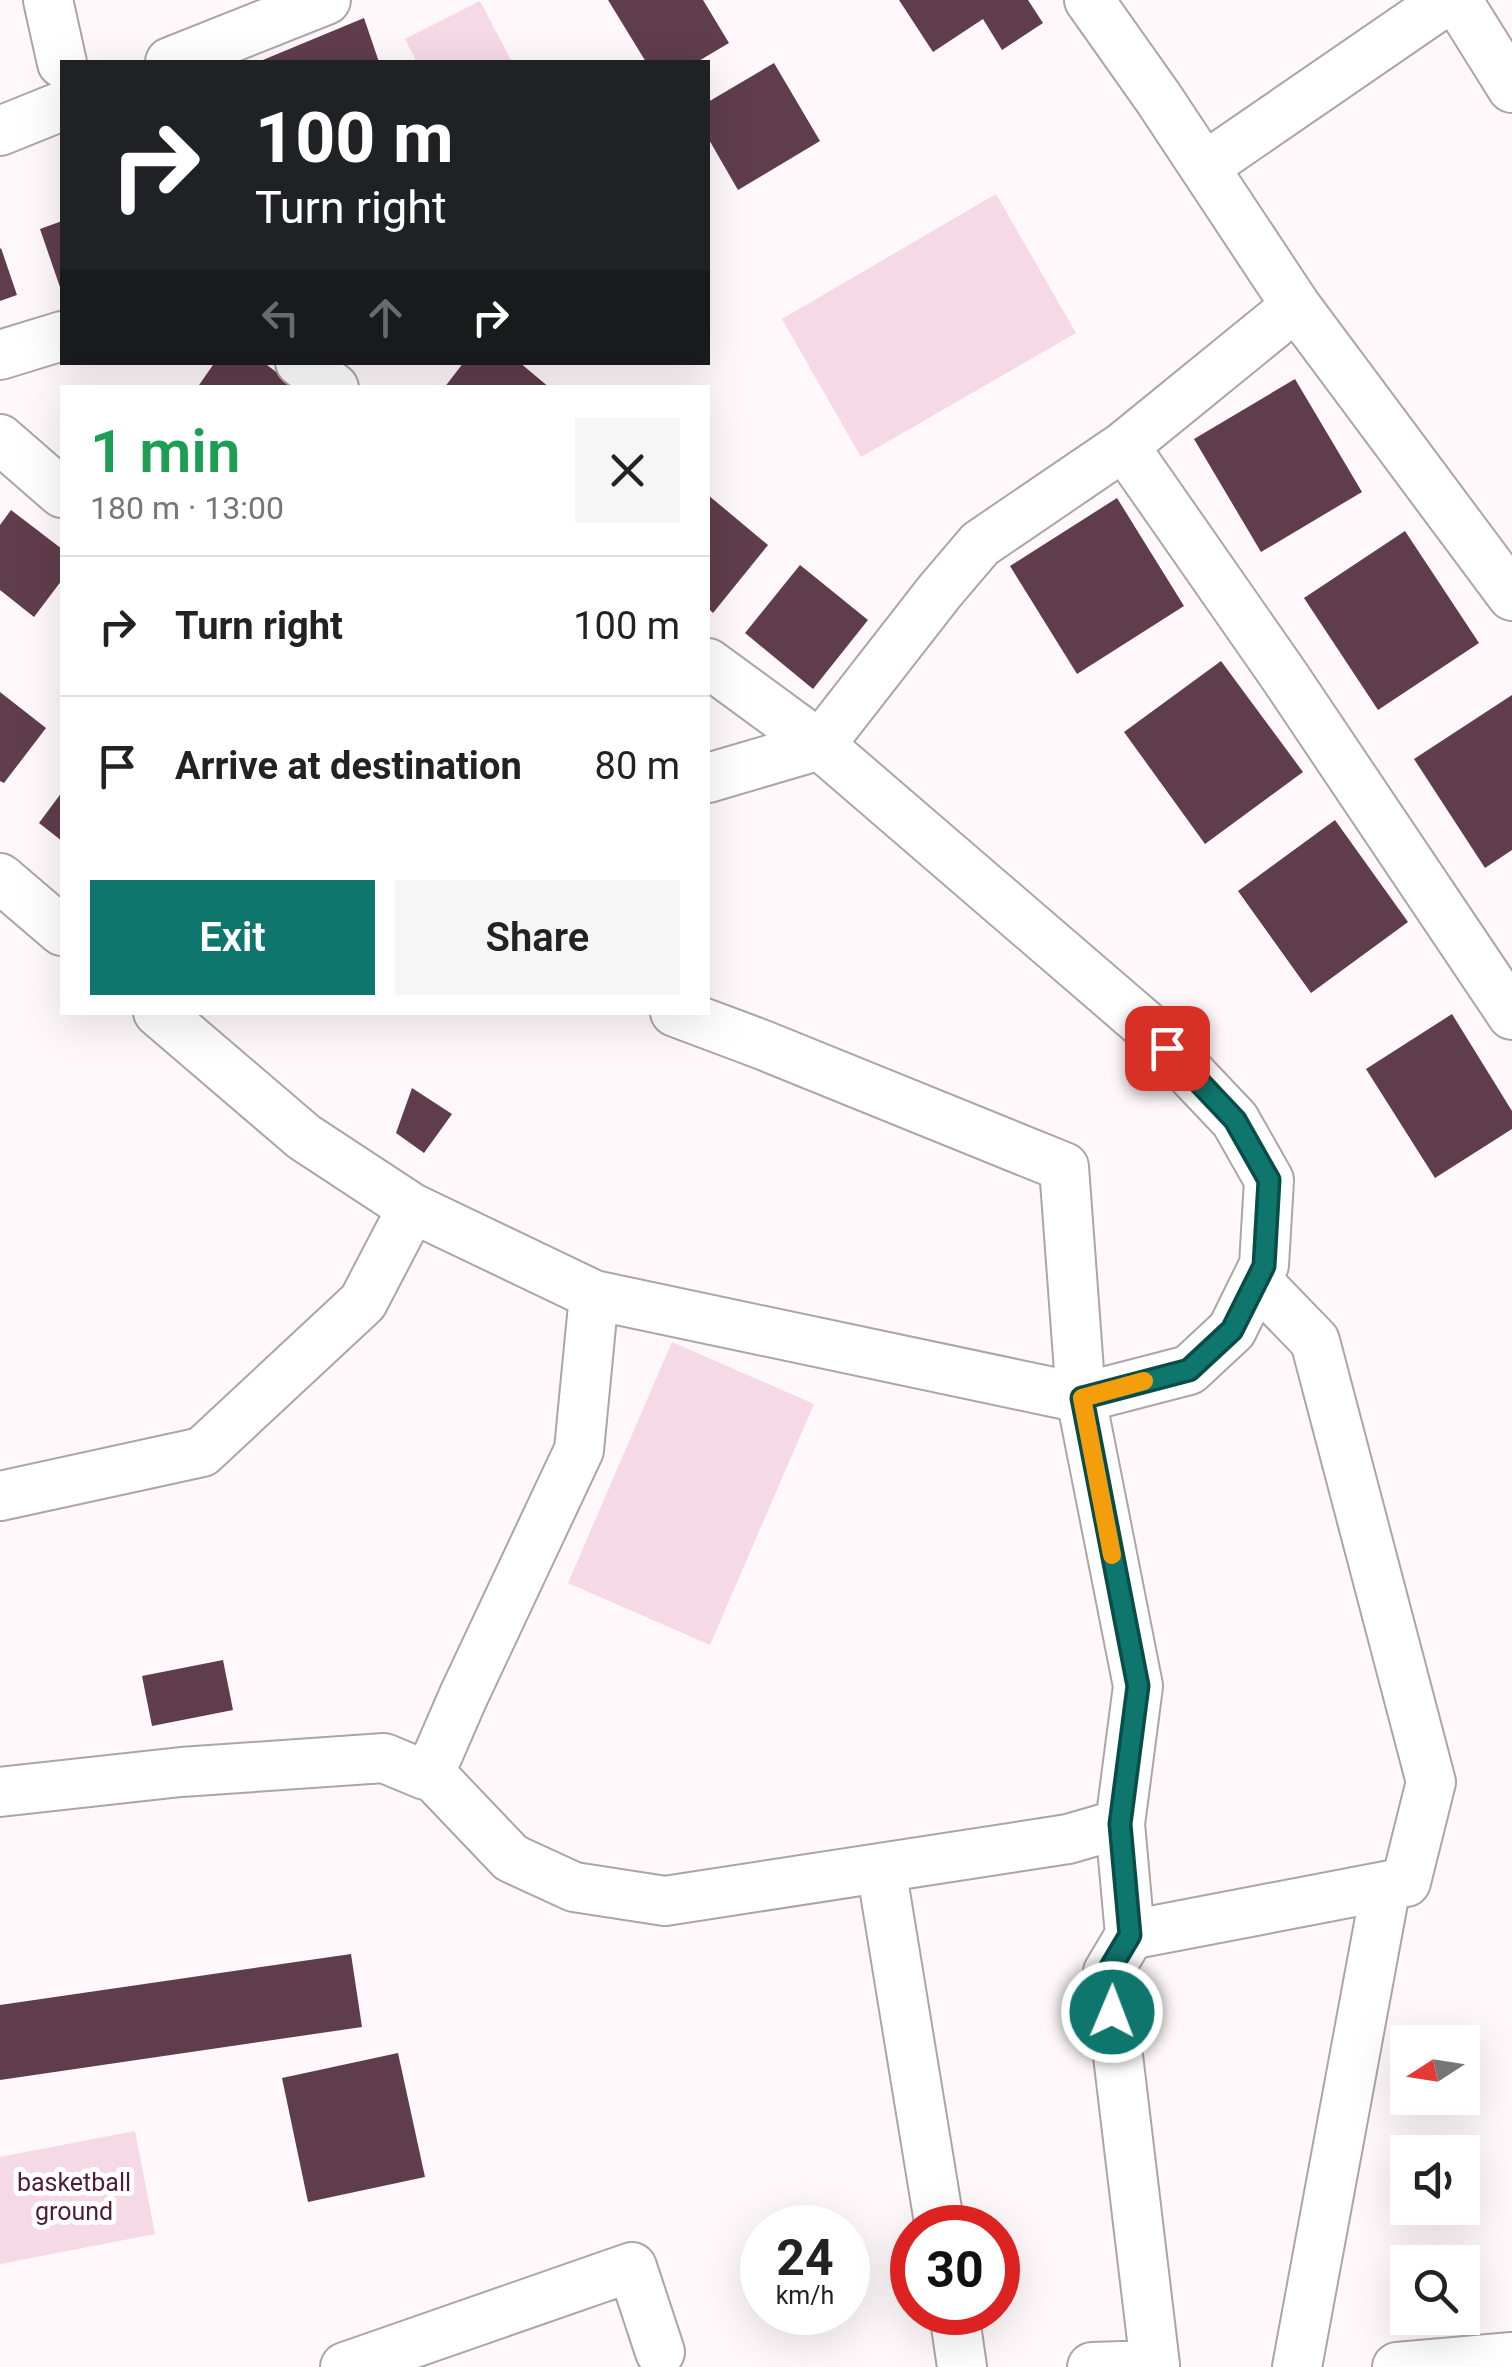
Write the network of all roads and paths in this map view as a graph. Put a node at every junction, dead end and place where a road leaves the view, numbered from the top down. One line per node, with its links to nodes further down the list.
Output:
1 (48, 0): 6 (street)
2 (326, 0): 7 (street)
3 (1089, 0): 11 (street)
4 (1447, 0): 11 (street)
5 (1457, 0): 8 (street)
6 (62, 60)
7 (175, 60)
8 (1512, 88)
9 (60, 107): 10 (street)
10 (0, 131)
11 (1204, 166): 12 (street)
12 (1296, 306): 18 (street); 20 (street)
13 (60, 337): 14 (street)
14 (0, 355)
15 (304, 365): 16 (street)
16 (330, 385)
17 (0, 439): 19 (street)
18 (1124, 446): 22 (street); 28 (street)
19 (60, 491)
20 (1512, 596)
21 (710, 663): 22 (street)
22 (820, 745): 23 (street); 30 (street)
23 (710, 777)
24 (0, 878): 25 (street)
25 (60, 930)
26 (162, 1015): 29 (street)
27 (683, 1015): 32 (street)
28 (1512, 1015)
29 (412, 1208): 31 (street); 33 (street)
30 (1257, 1281): 32 (street); 38 (street)
31 (594, 1295): 32 (street); 34 (street)
32 (1082, 1398): 36 (street)
33 (0, 1496)
34 (430, 1773): 35 (street); 37 (street)
35 (0, 1792)
36 (1120, 1824): 37 (street); 39 (street)
37 (882, 1868): 40 (street)
38 (1386, 1886): 39 (street); 48 (street)
39 (1130, 1935): 44 (street)
40 (936, 2205)
41 (957, 2335): 46 (street)
42 (660, 2352): 45 (street)
43 (1512, 2357): 49 (street)
44 (1165, 2366): 47 (street)
45 (346, 2367)
46 (962, 2367)
47 (1092, 2367)
48 (1297, 2367)
49 (1397, 2367)

